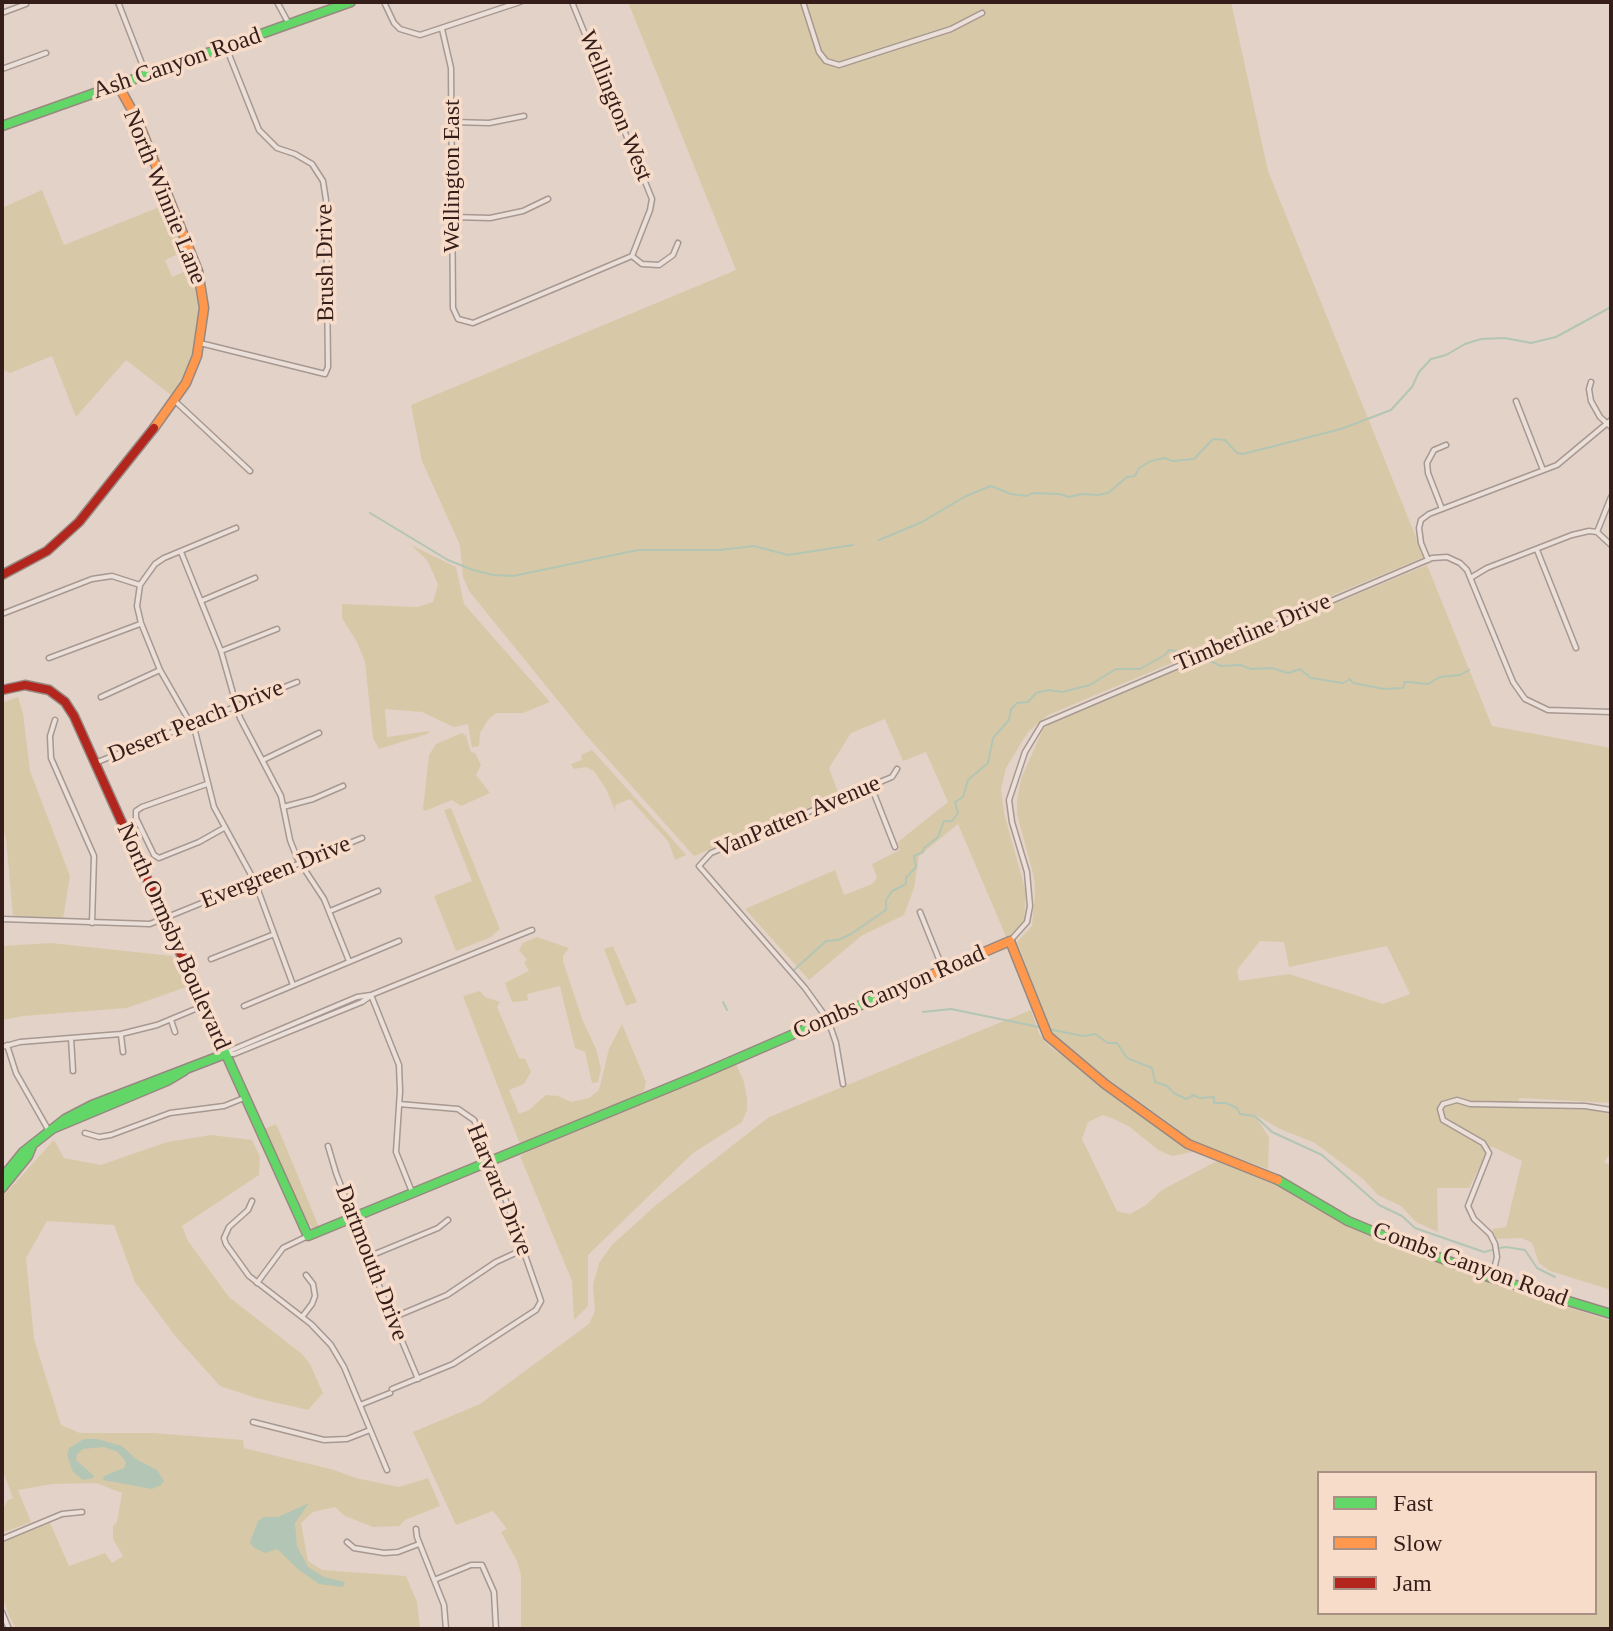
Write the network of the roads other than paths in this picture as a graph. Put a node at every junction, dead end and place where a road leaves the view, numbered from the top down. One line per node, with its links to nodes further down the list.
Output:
1 (118, 2): 16 (street)
2 (277, 2): 11 (street)
3 (351, 2): 11 (street, Ash Canyon Road)
4 (384, 2): 12 (street)
5 (520, 2): 12 (street)
6 (572, 2): 24 (street, Wellington West)
7 (803, 2): 10 (street)
8 (26, 4): 9 (street)
9 (2, 13)
10 (982, 13)
11 (289, 24): 13 (street, Ash Canyon Road)
12 (442, 29): 19 (street, Wellington East)
13 (226, 47): 16 (street, Ash Canyon Road); 25 (street, Brush Drive)
14 (46, 53): 15 (street)
15 (2, 69)
16 (146, 76): 17 (street, Ash Canyon Road)
17 (118, 85): 20 (street, Ash Canyon Road); 25 (street, North Winnie Lane)
18 (524, 116): 19 (street)
19 (453, 122): 22 (street, Wellington East)
20 (4, 123)
21 (548, 199): 22 (street)
22 (453, 217): 24 (street, Wellington East)
23 (678, 243): 24 (street)
24 (632, 256)
25 (200, 343): 27 (street, North Winnie Lane)
26 (1591, 382): 29 (street)
27 (175, 401): 32 (street); 41 (street, North Winnie Lane)
28 (1516, 401): 31 (street)
29 (1610, 423): 31 (street)
30 (1446, 445): 34 (street)
31 (1543, 470): 34 (street)
32 (250, 471)
33 (1611, 497): 36 (street)
34 (1442, 509): 40 (street)
35 (236, 528): 39 (street)
36 (1597, 532): 37 (street); 38 (street)
37 (1611, 545)
38 (1537, 549): 43 (street); 49 (street)
39 (180, 551): 44 (street); 45 (street)
40 (1428, 560): 43 (street); 82 (street, Timberline Drive)
41 (2, 575)
42 (255, 578): 45 (street)
43 (1471, 578): 57 (street)
44 (140, 585): 46 (street); 47 (street)
45 (201, 601): 50 (street)
46 (2, 614)
47 (141, 623): 51 (street); 52 (street)
48 (277, 629): 50 (street)
49 (1576, 648)
50 (221, 651): 56 (street)
51 (49, 658)
52 (160, 670): 55 (street); 59 (street)
53 (297, 682): 56 (street, Desert Peach Drive)
54 (2, 690): 62 (street, North Ormsby Boulevard)
55 (101, 697)
56 (236, 705): 59 (street, Desert Peach Drive); 61 (street)
57 (1611, 712)
58 (55, 720): 78 (street)
59 (192, 723): 62 (street, Desert Peach Drive); 64 (street)
60 (319, 733): 61 (street)
61 (263, 760): 67 (street)
62 (95, 763): 77 (street, North Ormsby Boulevard)
63 (897, 769): 66 (street, VanPatten Avenue)
64 (207, 784): 68 (street); 68 (street)
65 (343, 786): 67 (street)
66 (871, 786): 70 (street); 91 (street, VanPatten Avenue)
67 (283, 807): 71 (street)
68 (224, 828): 72 (street)
69 (362, 838): 71 (street, Evergreen Drive)
70 (895, 847)
71 (300, 865): 72 (street, Evergreen Drive); 74 (street)
72 (255, 882): 77 (street, Evergreen Drive); 80 (street)
73 (378, 891): 74 (street)
74 (330, 911): 84 (street)
75 (920, 912): 85 (street)
76 (2, 919): 78 (street, Evergreen Drive)
77 (165, 919): 78 (street, Evergreen Drive); 89 (street, North Ormsby Boulevard)
78 (92, 923)
79 (532, 930): 87 (street)
80 (273, 934): 83 (street); 86 (street)
81 (399, 941): 84 (street)
82 (1010, 941): 85 (street, Combs Canyon Road); 118 (street, Combs Canyon Road)
83 (211, 959)
84 (349, 961): 86 (street)
85 (943, 969): 91 (street, Combs Canyon Road)
86 (293, 985): 88 (street)
87 (371, 995): 97 (street); 101 (street)
88 (244, 1006)
89 (198, 1008): 90 (street); 97 (street, North Ormsby Boulevard)
90 (171, 1020): 92 (street); 93 (street)
91 (828, 1020): 99 (street); 107 (street, Combs Canyon Road)
92 (175, 1032)
93 (121, 1034): 94 (street); 96 (street)
94 (71, 1038): 95 (street); 98 (street)
95 (4, 1046): 103 (street)
96 (123, 1052)
97 (225, 1054): 100 (street, North Ormsby Boulevard); 103 (street)
98 (73, 1071)
99 (843, 1084)
100 (244, 1098): 104 (street); 114 (street, North Ormsby Boulevard)
101 (399, 1104): 107 (street, Harvard Drive); 110 (street)
102 (1611, 1110): 118 (street)
103 (51, 1130): 105 (street)
104 (85, 1133)
105 (32, 1145): 108 (street); 109 (street)
106 (328, 1146): 112 (street, Dartmouth Drive)
107 (492, 1161): 110 (street, Combs Canyon Road); 115 (street, Harvard Drive)
108 (2, 1178)
109 (2, 1188)
110 (413, 1194): 112 (street, Combs Canyon Road)
111 (252, 1201): 119 (street)
112 (355, 1218): 114 (street, Combs Canyon Road); 116 (street, Dartmouth Drive)
113 (448, 1220): 116 (street)
114 (308, 1236): 119 (street)
115 (522, 1250): 122 (street); 123 (street, Harvard Drive)
116 (370, 1256): 122 (street, Dartmouth Drive)
117 (306, 1275): 121 (street)
118 (1492, 1278): 120 (street, Combs Canyon Road)
119 (257, 1283): 121 (street)
120 (1611, 1314)
121 (302, 1317): 124 (street)
122 (392, 1318): 123 (street, Dartmouth Drive)
123 (418, 1379): 124 (street)
124 (360, 1405): 126 (street)
125 (253, 1422): 126 (street)
126 (370, 1430): 127 (street)
127 (387, 1470)
128 (82, 1512): 130 (street)
129 (416, 1529): 132 (street)
130 (2, 1539)
131 (347, 1542): 132 (street)
132 (419, 1544): 133 (street)
133 (434, 1580): 136 (street); 137 (street)
134 (2, 1612): 135 (street)
135 (9, 1629)
136 (446, 1629)
137 (496, 1629)

